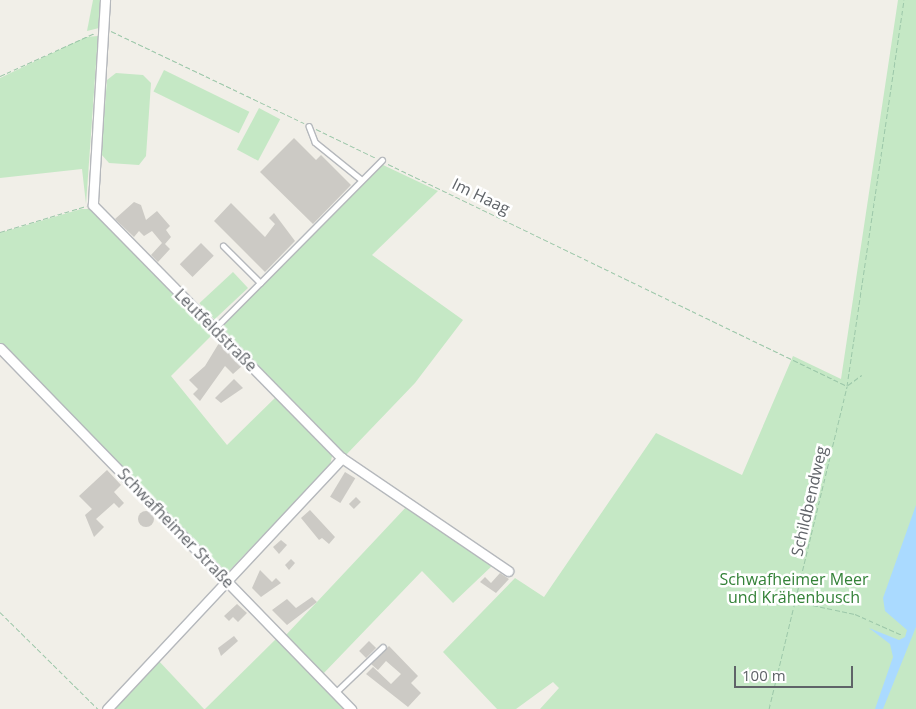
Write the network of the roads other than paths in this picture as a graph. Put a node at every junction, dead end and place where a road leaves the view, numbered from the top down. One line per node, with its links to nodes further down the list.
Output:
1 (105, 0): 7 (street, Leutfeldstraße)
2 (309, 126): 4 (lane)
3 (382, 160): 4 (lane)
4 (362, 180): 6 (lane)
5 (223, 246): 6 (lane)
6 (260, 282): 7 (lane)
7 (215, 328): 9 (street, Leutfeldstraße)
8 (0, 348): 11 (street, Schwafheimer Straße)
9 (342, 458): 10 (street, Leutfeldstraße); 11 (street)
10 (508, 571)
11 (227, 579): 13 (street, Schwafheimer Straße); 14 (street)
12 (382, 647): 13 (lane)
13 (335, 693): 15 (street, Schwafheimer Straße)
14 (107, 709)
15 (351, 709)

